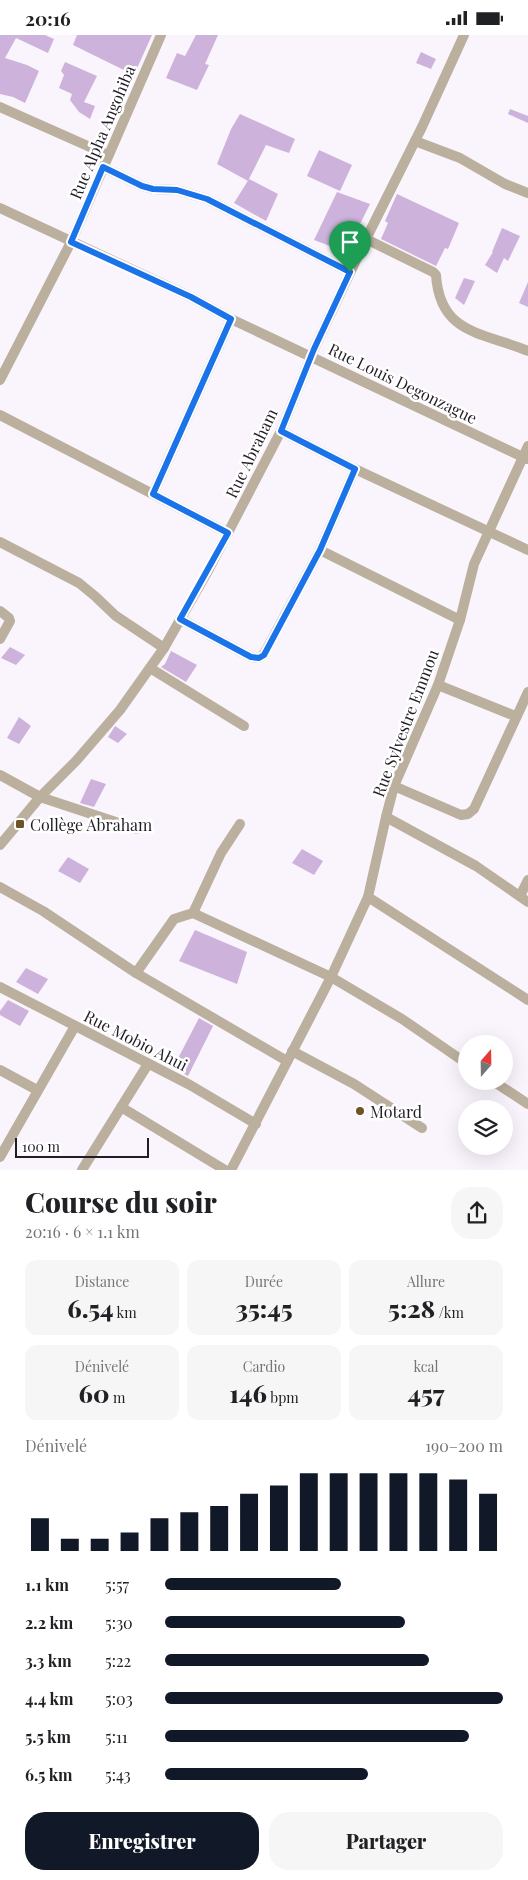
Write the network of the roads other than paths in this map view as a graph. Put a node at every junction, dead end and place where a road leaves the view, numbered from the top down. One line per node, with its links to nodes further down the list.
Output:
1 (161, 35): 5 (street, Rue Alpha Angohiba)
2 (464, 35): 4 (street, Rue Abraham)
3 (0, 107): 5 (street)
4 (415, 141): 7 (street); 9 (street, Rue Abraham)
5 (108, 155): 6 (street, Rue Alpha Angohiba)
6 (103, 167): 10 (street, Rue Alpha Angohiba); 11 (street)
7 (528, 193)
8 (0, 208): 10 (street, Rue Louis Degonzague)
9 (366, 239): 11 (street, Rue Abraham); 13 (street)
10 (71, 242): 12 (street, Rue Louis Degonzague); 15 (street, Rue Alpha Angohiba)
11 (350, 272): 14 (street, Rue Abraham)
12 (231, 319): 14 (street, Rue Louis Degonzague); 21 (street)
13 (528, 351)
14 (311, 356): 17 (street, Rue Abraham); 19 (street, Rue Louis Degonzague)
15 (0, 380)
16 (0, 415): 21 (street)
17 (281, 431): 20 (street); 23 (street, Rue Abraham)
18 (528, 446): 19 (street, Rue Sylvestre Emmou)
19 (525, 459): 22 (street, Rue Sylvestre Emmou)
20 (355, 469): 22 (street); 25 (street)
21 (153, 494): 23 (street)
22 (489, 531): 26 (street); 29 (street, Rue Sylvestre Emmou)
23 (228, 533): 28 (street, Rue Abraham)
24 (0, 542): 31 (street)
25 (320, 550): 28 (street); 29 (street)
26 (528, 550)
27 (0, 611): 30 (street)
28 (180, 619): 31 (street, Rue Abraham)
29 (460, 620): 33 (street, Rue Sylvestre Emmou)
30 (0, 639)
31 (164, 648): 32 (street, Rue Abraham)
32 (150, 668): 36 (street); 39 (street, Rue Abraham)
33 (438, 685): 35 (street); 38 (street, Rue Sylvestre Emmou)
34 (528, 692): 35 (street)
35 (516, 716): 38 (street)
36 (244, 725)
37 (0, 775): 39 (street)
38 (394, 786): 40 (street, Rue Sylvestre Emmou)
39 (40, 797): 42 (street); 43 (street, Rue Abraham)
40 (386, 817): 46 (street, Rue Sylvestre Emmou); 47 (street)
41 (240, 824): 48 (street)
42 (137, 829)
43 (0, 845)
44 (528, 880): 47 (street)
45 (0, 887): 49 (street)
46 (368, 897): 50 (street, Rue Sylvestre Emmou); 52 (street)
47 (524, 899)
48 (192, 913): 49 (street); 50 (street)
49 (136, 973): 56 (street)
50 (331, 977): 54 (street, Rue Sylvestre Emmou); 55 (street)
51 (0, 987): 53 (street, Rue Mobio Ahui)
52 (528, 999)
53 (75, 1026): 57 (street, Rue Mobio Ahui); 60 (street)
54 (292, 1051): 56 (street, Rue Sylvestre Emmou); 64 (street)
55 (458, 1058)
56 (287, 1061): 63 (street, Rue Sylvestre Emmou)
57 (148, 1064): 62 (street); 63 (street, Rue Mobio Ahui)
58 (0, 1070): 60 (street)
59 (507, 1090): 61 (street)
60 (37, 1091): 65 (street)
61 (528, 1104)
62 (121, 1107): 66 (street); 67 (street)
63 (256, 1123): 68 (street, Rue Sylvestre Emmou)
64 (422, 1128)
65 (1, 1151)
66 (82, 1170)
67 (225, 1170)
68 (231, 1170)

